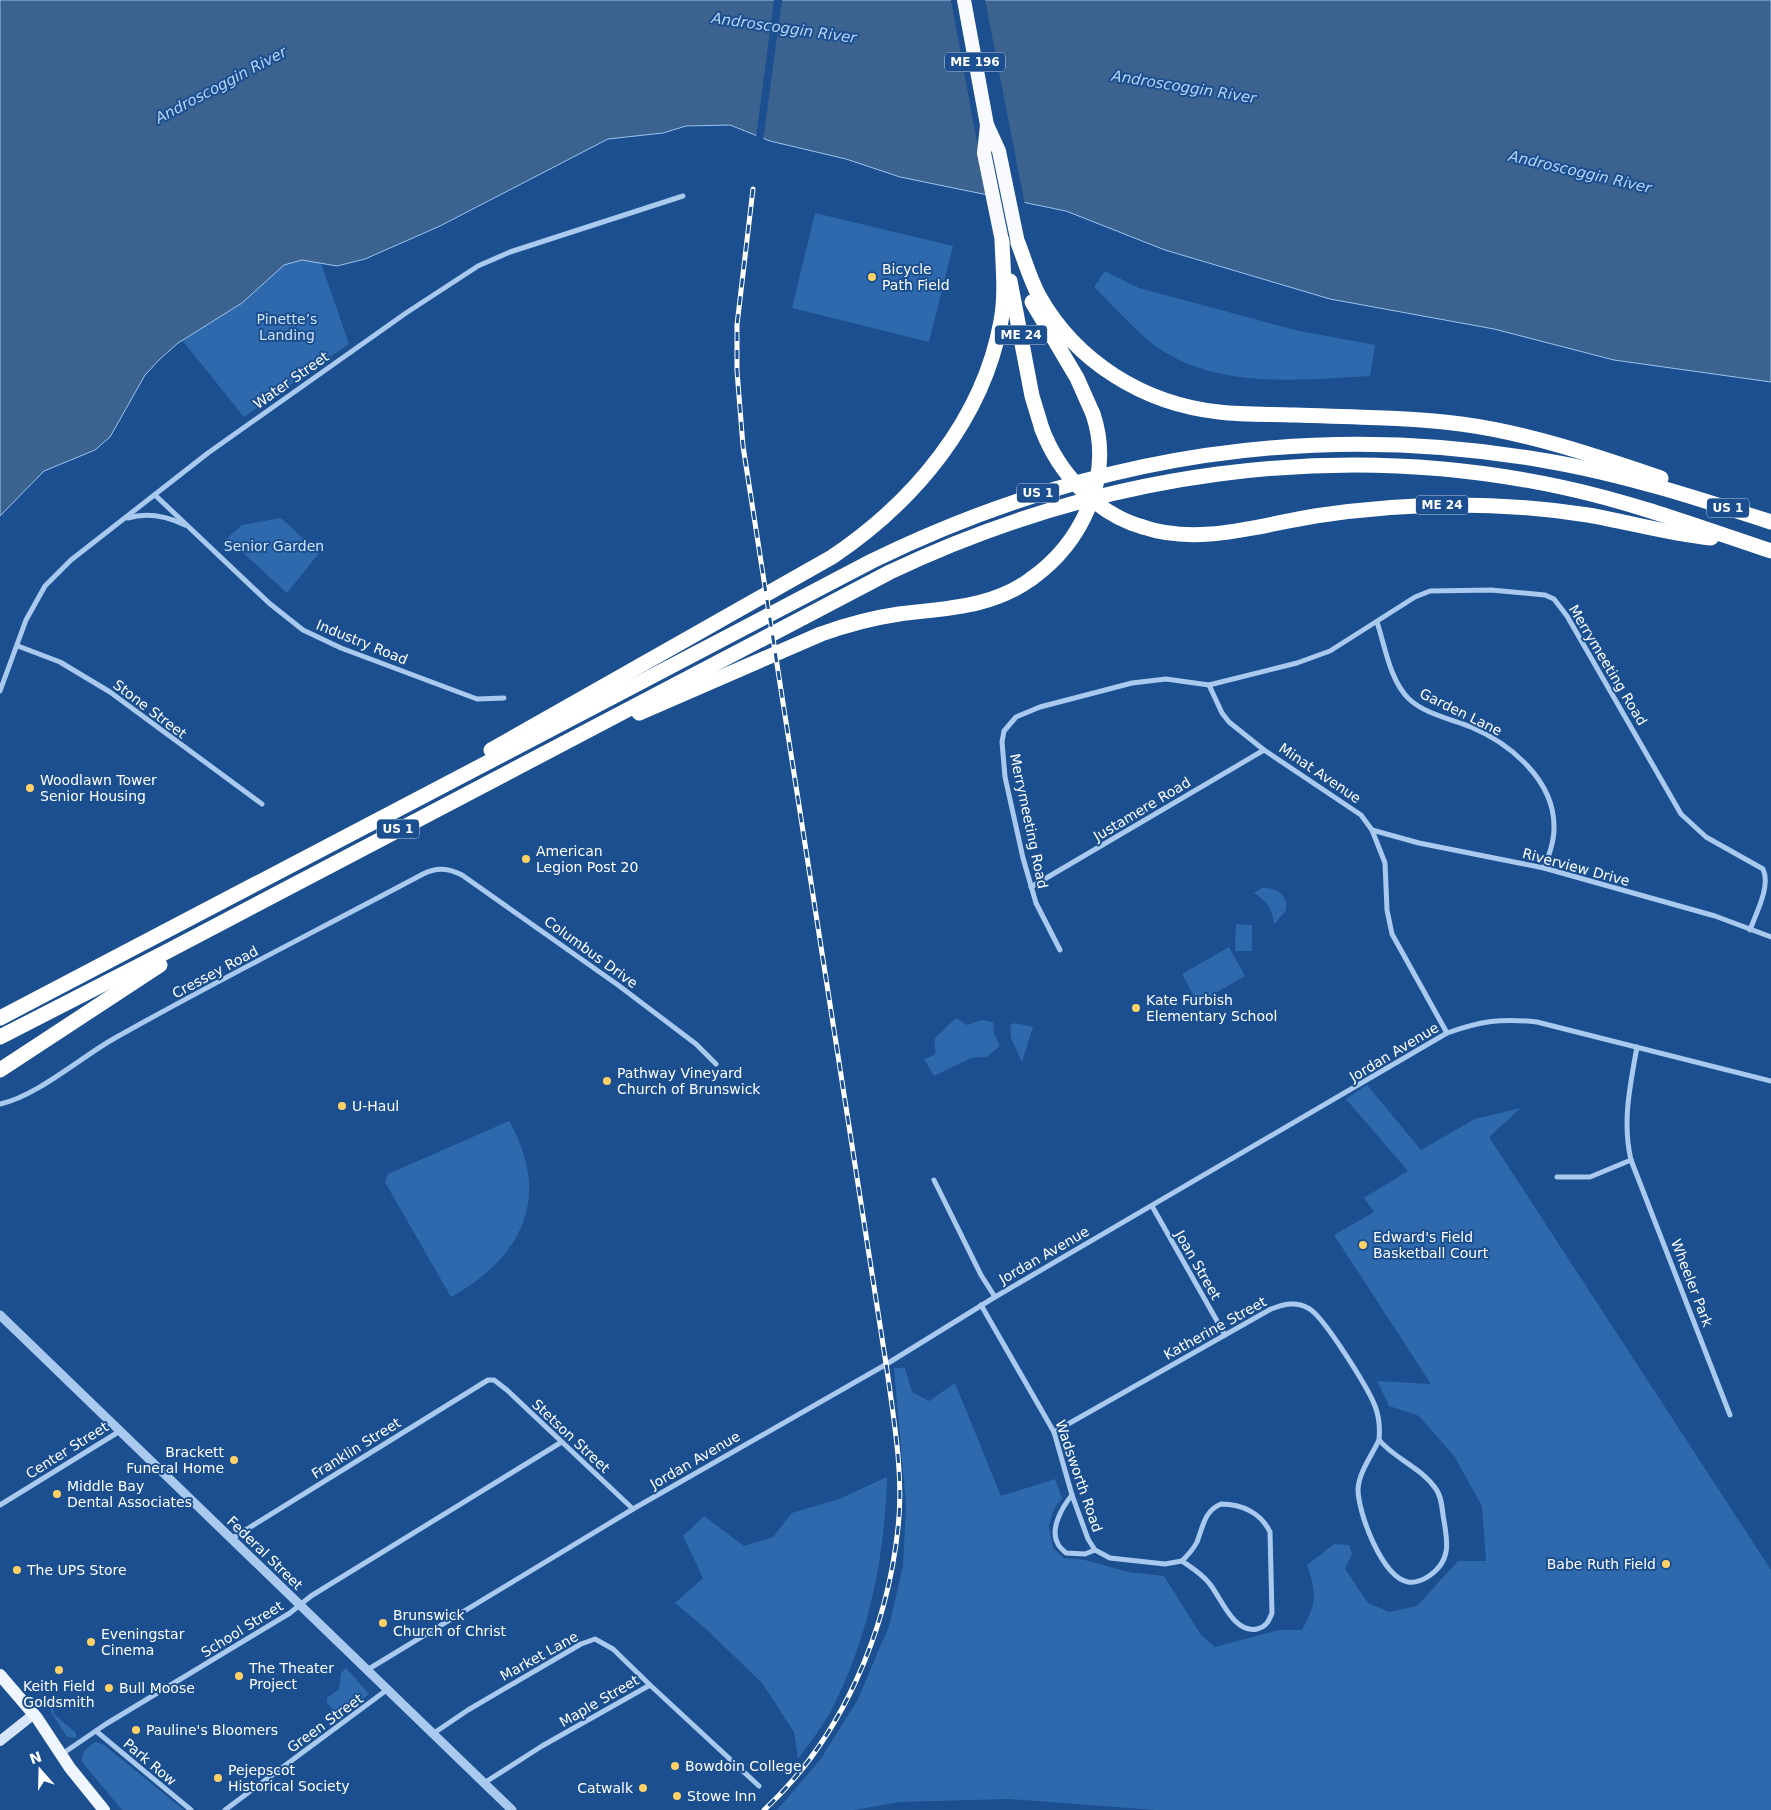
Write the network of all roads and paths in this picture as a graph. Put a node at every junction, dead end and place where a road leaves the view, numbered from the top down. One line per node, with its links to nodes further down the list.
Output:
1 (964, 0): 2 (highway, ME 196)
2 (987, 125): 4 (highway, ME 196); 5 (highway, ME 196)
3 (683, 196): 6 (street, Water Street)
4 (1002, 241): 11 (highway, ME 24, bridge); 20 (highway)
5 (1018, 243): 7 (highway, ME 24); 18 (highway, bridge)
6 (155, 494): 8 (street, Water Street); 10 (street, Industry Road)
7 (1685, 495): 9 (highway, US 1); 20 (highway, US 1)
8 (125, 519): 10 (street, Industry Road); 14 (street, Water Street)
9 (1771, 522)
10 (187, 526): 17 (street, Industry Road)
11 (1741, 540): 12 (highway, US 1); 18 (highway, US 1)
12 (1771, 551)
13 (1377, 622): 15 (street, Merrymeeting Road); 23 (street, Garden Lane); 26 (street, Merrymeeting Road)
14 (18, 646): 16 (street, Water Street); 21 (street, Stone Street)
15 (1209, 684): 19 (street, Minat Avenue); 25 (street, Merrymeeting Road)
16 (0, 691)
17 (504, 698)
18 (611, 718): 28 (highway, US 1)
19 (1264, 750): 22 (street, Minat Avenue); 25 (street, Justamere Road)
20 (449, 783): 30 (highway, US 1)
21 (262, 804)
22 (1372, 830): 23 (street, Riverview Drive); 31 (street, Minat Avenue)
23 (1544, 868): 26 (street, Riverview Drive)
24 (446, 869): 34 (street, Columbus Drive); 37 (street, Cressey Road)
25 (1031, 887): 29 (street, Merrymeeting Road)
26 (1750, 930): 27 (street, Riverview Drive)
27 (1771, 938)
28 (186, 941): 32 (highway, US 1); 35 (highway)
29 (1060, 950)
30 (0, 1018)
31 (1447, 1033): 33 (street, Jordan Avenue); 41 (street, Jordan Avenue)
32 (0, 1036)
33 (1637, 1047): 36 (street, Jordan Avenue); 38 (street, Wheeler Park)
34 (716, 1064)
35 (0, 1070)
36 (1771, 1081)
37 (0, 1104)
38 (1631, 1160): 39 (street); 47 (street, Wheeler Park)
39 (1557, 1177)
40 (934, 1180): 42 (street)
41 (1152, 1206): 42 (street, Jordan Avenue); 45 (street, Joan Street)
42 (994, 1296): 43 (street, Jordan Avenue)
43 (981, 1305): 49 (street, Wadsworth Road); 54 (street, Jordan Avenue)
44 (1, 1316): 48 (street, Federal Street)
45 (1225, 1335): 49 (street, Katherine Street); 50 (street, Katherine Street)
46 (494, 1380): 51 (street, Stetson Street); 55 (street, Franklin Street)
47 (1730, 1415)
48 (120, 1430): 53 (street, Center Street); 55 (street, Federal Street)
49 (1054, 1432): 52 (street, Wadsworth Road)
50 (1379, 1440): 50 (street)
51 (560, 1443): 54 (street, Stetson Street); 58 (street, School Street)
52 (1072, 1495): 56 (street, Wadsworth Road); 56 (street)
53 (0, 1505)
54 (633, 1509): 59 (street, Jordan Avenue)
55 (231, 1539): 58 (street, Federal Street)
56 (1095, 1550): 57 (street, Wadsworth Road)
57 (1182, 1561): 57 (street)
58 (300, 1606): 59 (street, Federal Street); 64 (street, School Street)
59 (367, 1670): 62 (street, Federal Street)
60 (0, 1675): 63 (main road)
61 (650, 1685): 65 (street, Market Lane); 68 (street, Maple Street); 69 (street, Maple Street)
62 (388, 1689): 65 (street, Federal Street); 72 (street, Green Street)
63 (34, 1714): 66 (main road); 67 (main road)
64 (96, 1730): 67 (street, School Street); 71 (street, Park Row)
65 (434, 1733): 68 (street, Federal Street)
66 (0, 1740)
67 (62, 1754): 70 (main road)
68 (484, 1783): 73 (street, Federal Street)
69 (759, 1786)
70 (104, 1810)
71 (191, 1810)
72 (225, 1810)
73 (512, 1810)

